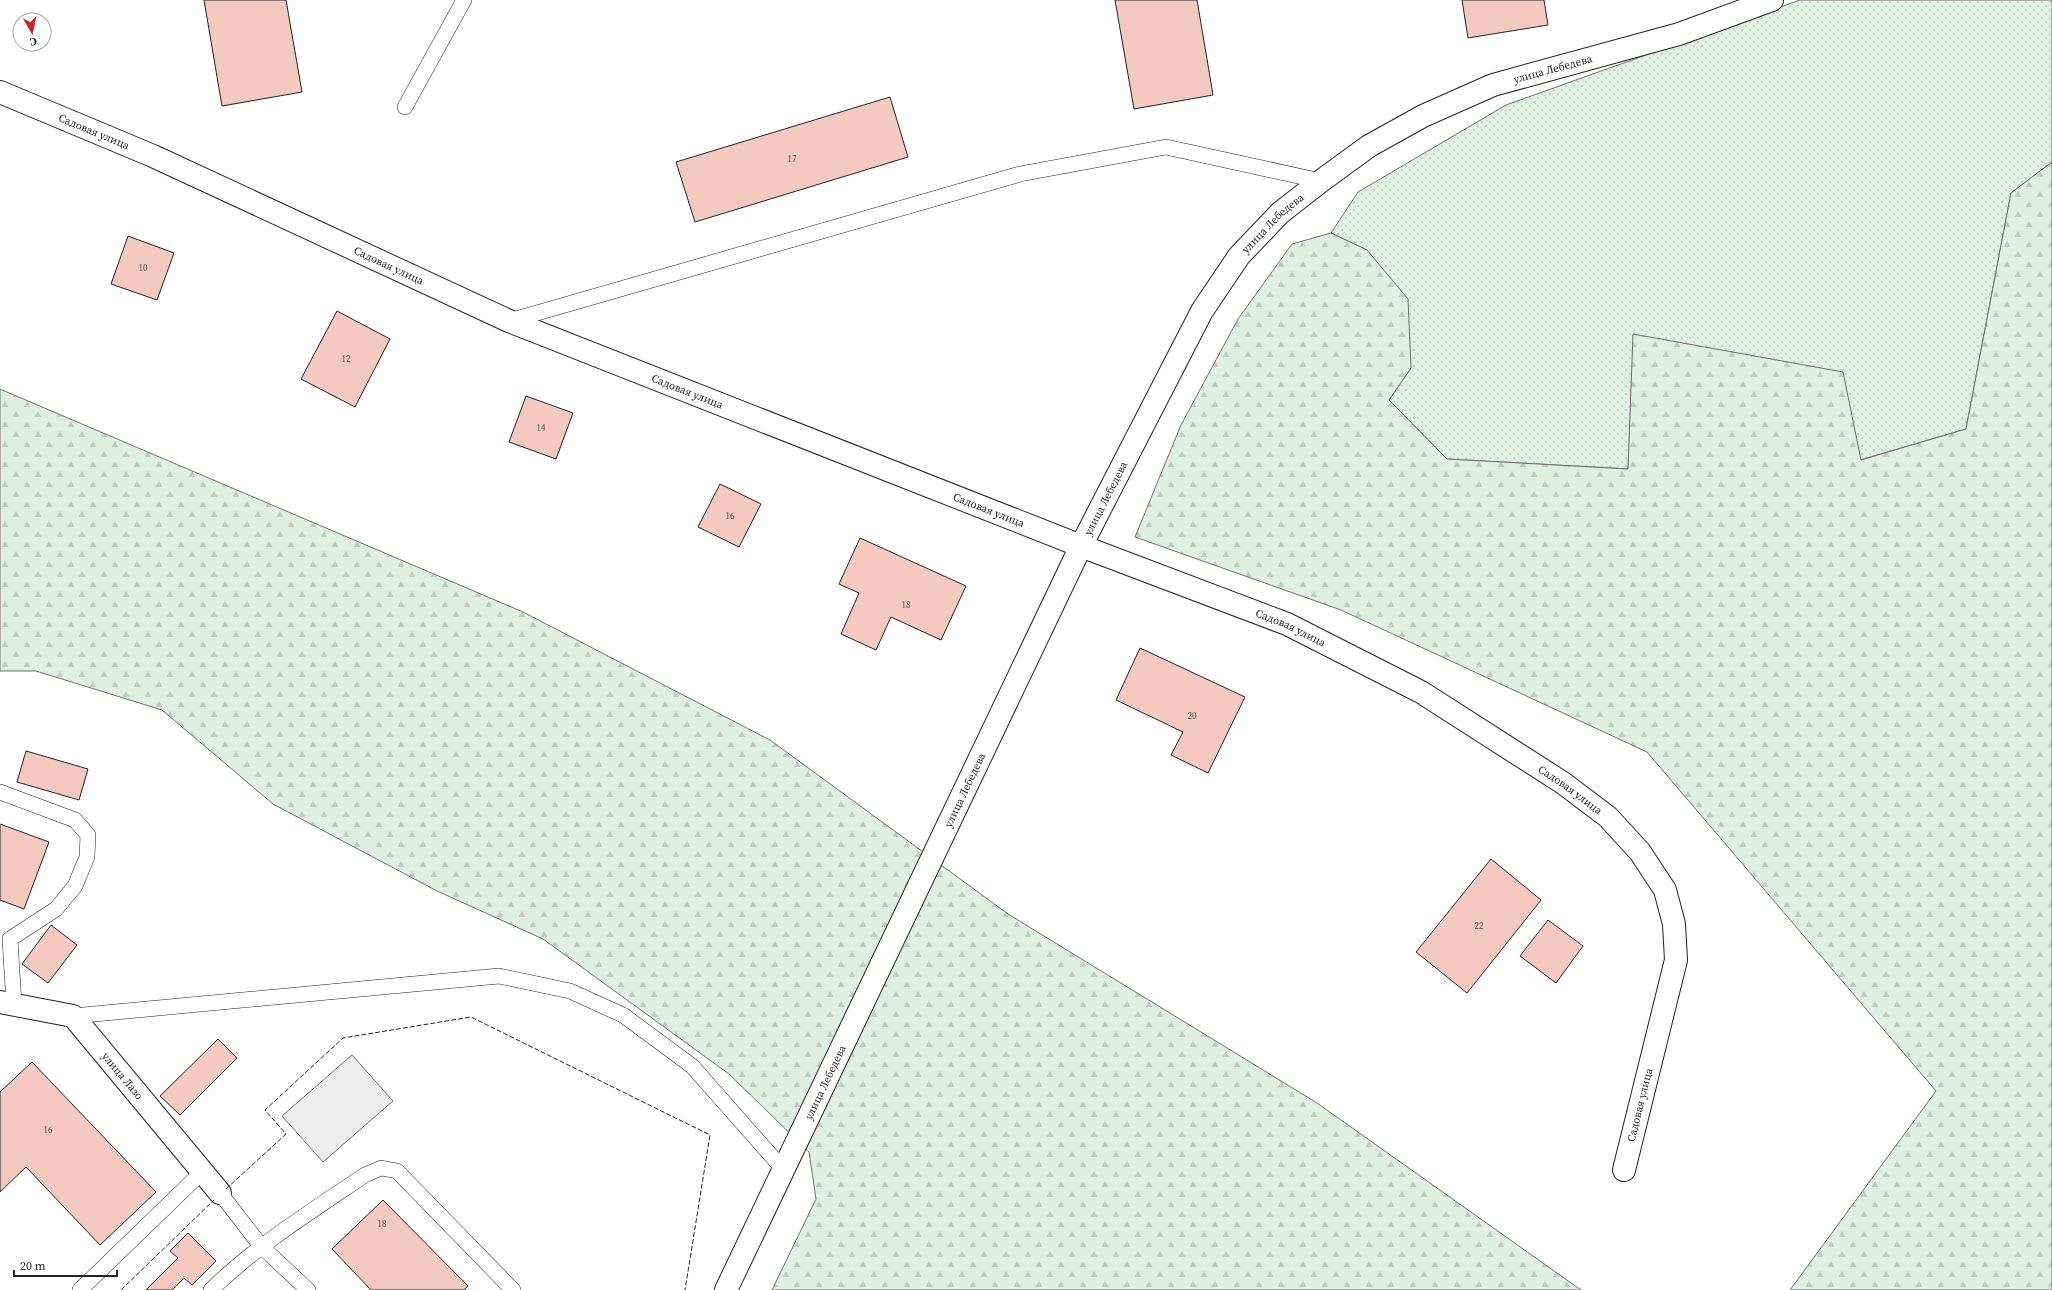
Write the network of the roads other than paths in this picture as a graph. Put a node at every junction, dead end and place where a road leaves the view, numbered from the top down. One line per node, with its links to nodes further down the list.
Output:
1 (464, 0): 4 (lane)
2 (1772, 0): 5 (street, улица Лебедева)
3 (0, 92): 6 (street, Садовая улица)
4 (405, 107)
5 (1321, 181): 6 (lane); 7 (street, улица Лебедева)
6 (509, 321): 7 (street, Садовая улица)
7 (1081, 546): 12 (street, улица Лебедева); 13 (street, Садовая улица)
8 (0, 792): 9 (lane)
9 (5, 938): 10 (lane)
10 (7, 1004): 11 (street)
11 (73, 1016): 12 (lane); 14 (street, улица Лазо)
12 (783, 1169): 21 (street, улица Лебедева)
13 (1624, 1170)
14 (202, 1172): 15 (street, улица Лазо); 17 (lane)
15 (220, 1194): 16 (lane)
16 (261, 1246): 18 (lane); 19 (lane); 20 (lane)
17 (80, 1290)
18 (211, 1290)
19 (308, 1290)
20 (513, 1290)
21 (726, 1290)

